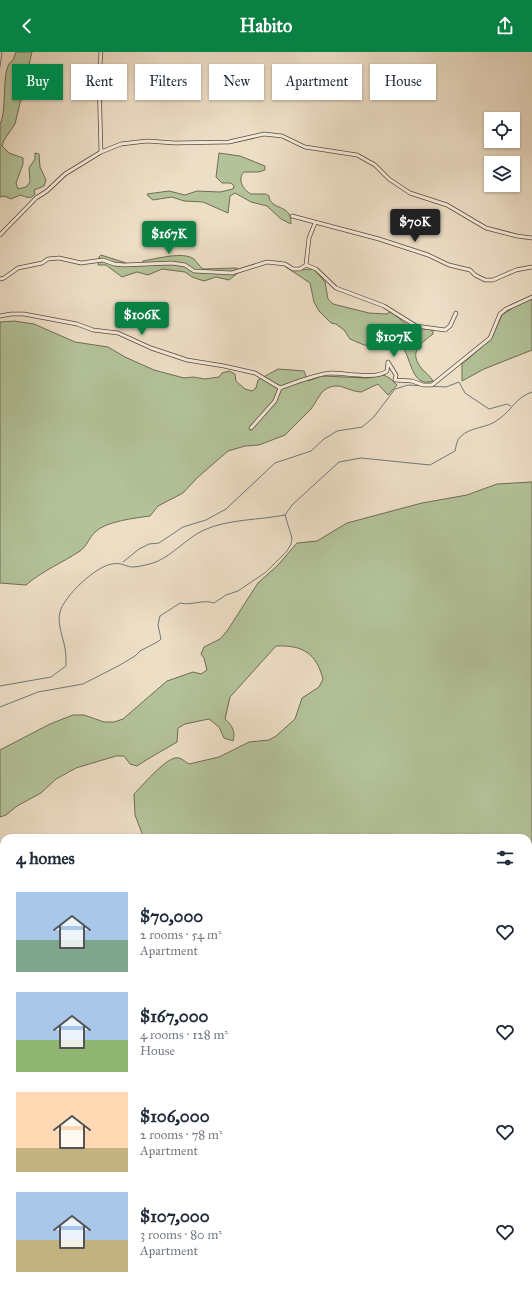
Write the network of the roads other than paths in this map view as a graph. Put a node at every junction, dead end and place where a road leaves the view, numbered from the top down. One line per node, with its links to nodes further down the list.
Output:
1 (102, 52): 2 (street)
2 (101, 152): 5 (street); 6 (street)
3 (292, 216): 4 (street)
4 (315, 223): 7 (street); 8 (street)
5 (0, 235)
6 (532, 238)
7 (306, 265): 9 (street); 11 (street)
8 (532, 267)
9 (0, 279)
10 (532, 297): 13 (street)
11 (456, 313)
12 (0, 316): 13 (street)
13 (280, 388): 14 (street)
14 (252, 428)

